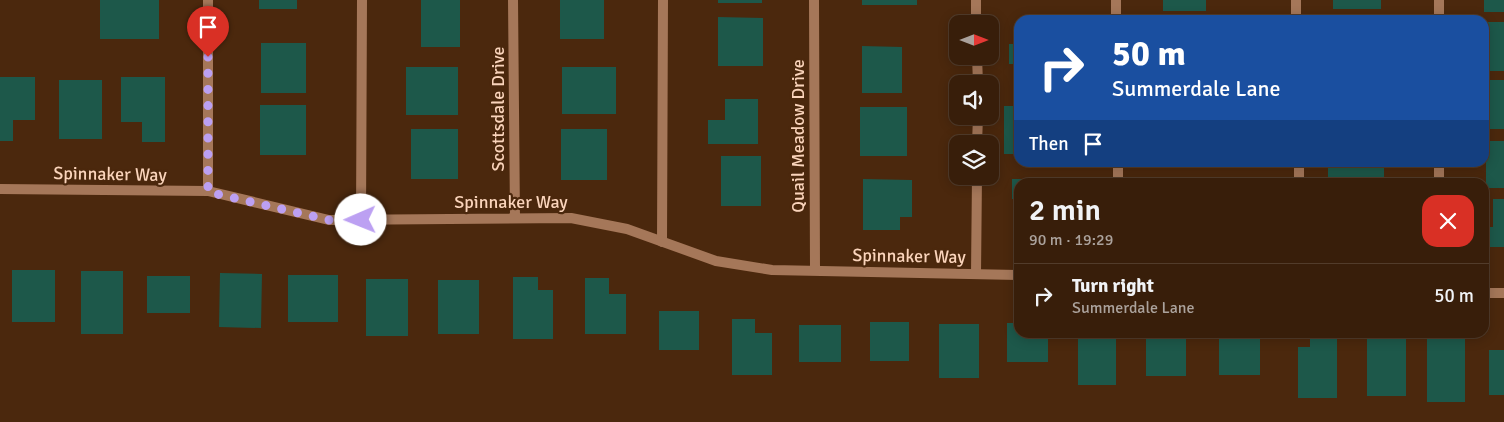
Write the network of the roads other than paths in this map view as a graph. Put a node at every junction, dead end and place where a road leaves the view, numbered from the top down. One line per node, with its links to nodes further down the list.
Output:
1 (208, 0): 16 (street)
2 (362, 0): 18 (street)
3 (513, 0): 17 (street, Scottsdale Drive)
4 (663, 0): 19 (street)
5 (814, 0): 20 (street, Quail Meadow Drive)
6 (976, 0): 10 (street)
7 (1116, 0): 11 (street)
8 (1296, 0): 12 (street)
9 (1439, 0): 13 (street)
10 (976, 15)
11 (1116, 15)
12 (1296, 15)
13 (1439, 15)
14 (977, 185): 21 (street)
15 (0, 189): 16 (street, Spinnaker Way)
16 (208, 192): 18 (street, Spinnaker Way)
17 (515, 218): 18 (street, Spinnaker Way); 19 (street, Spinnaker Way)
18 (361, 220)
19 (662, 242): 20 (street, Spinnaker Way)
20 (815, 271): 21 (street, Spinnaker Way)
21 (976, 274): 22 (street, Spinnaker Way)
22 (1014, 275)
23 (1489, 293): 24 (street)
24 (1504, 293)

